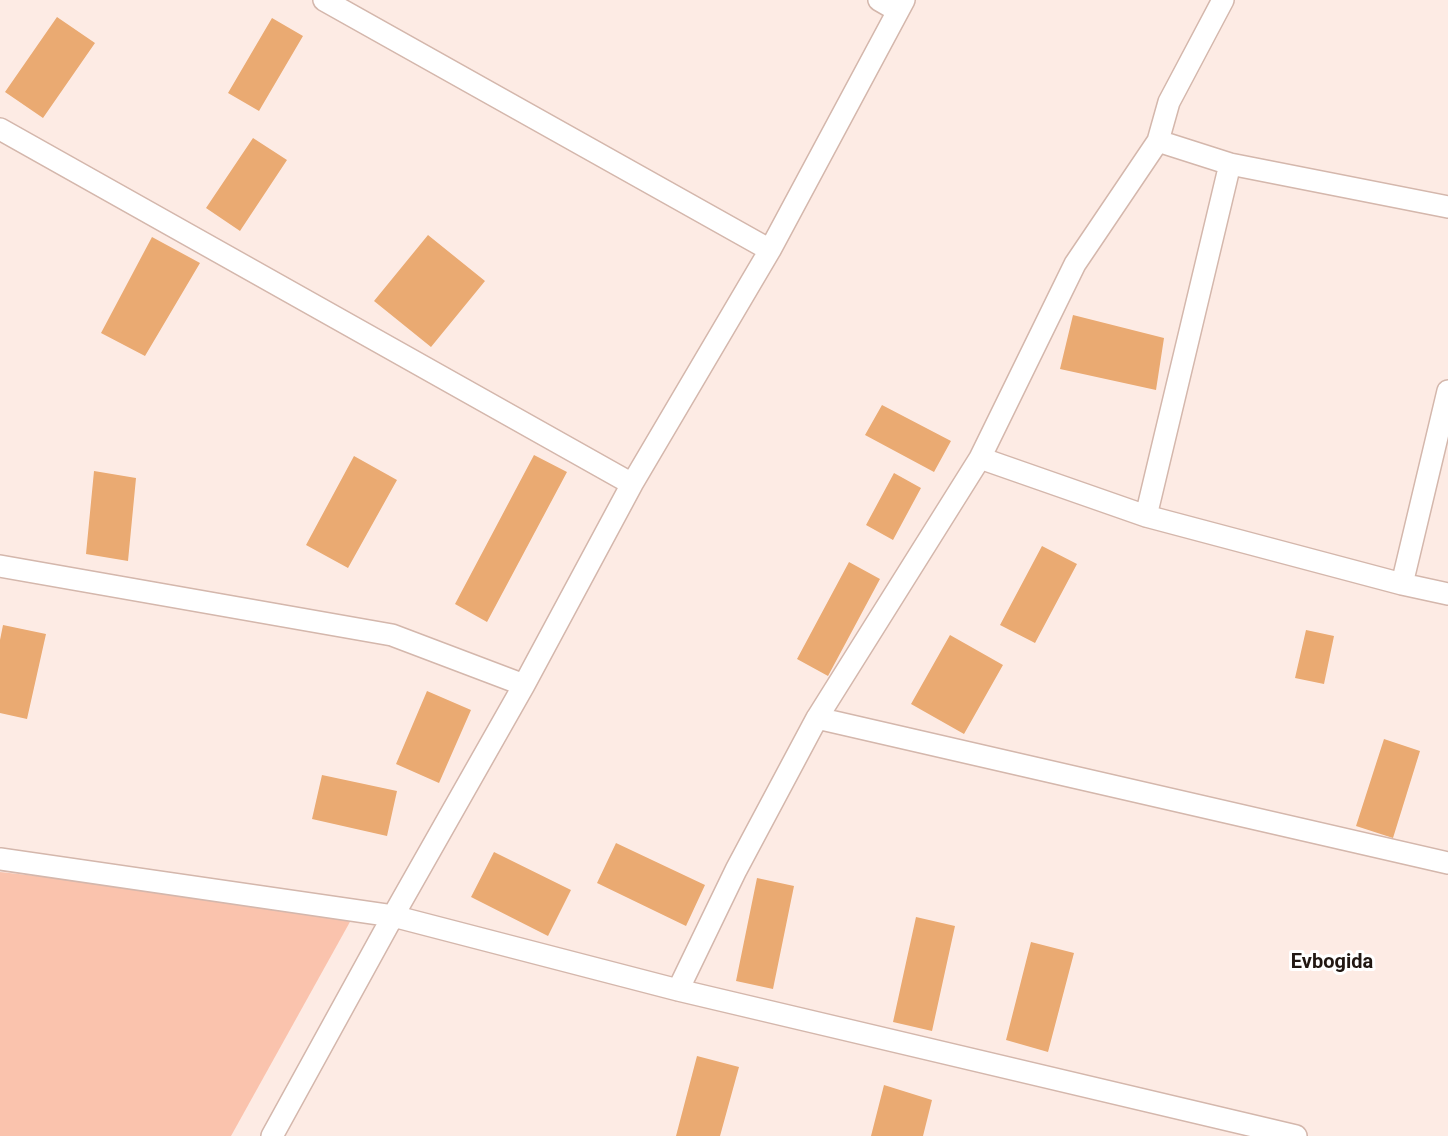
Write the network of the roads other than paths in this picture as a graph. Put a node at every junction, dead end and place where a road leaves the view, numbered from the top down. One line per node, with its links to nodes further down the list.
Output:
1 (324, 0): 9 (street)
2 (879, 0): 4 (street)
3 (1223, 0): 6 (street)
4 (901, 5): 9 (street)
5 (0, 129): 12 (street)
6 (1158, 141): 7 (street); 11 (street)
7 (1230, 164): 8 (street); 13 (street)
8 (1448, 207)
9 (770, 250): 12 (street)
10 (1448, 391): 15 (street)
11 (980, 458): 13 (street); 18 (street)
12 (632, 484): 17 (street)
13 (1146, 516): 15 (street)
14 (0, 566): 17 (street)
15 (1402, 584): 16 (street)
16 (1448, 594)
17 (524, 685): 21 (street)
18 (817, 718): 20 (street); 22 (street)
19 (0, 859): 21 (street)
20 (1448, 863)
21 (393, 916): 22 (street); 23 (street)
22 (678, 990): 24 (street)
23 (272, 1136)
24 (1296, 1136)

